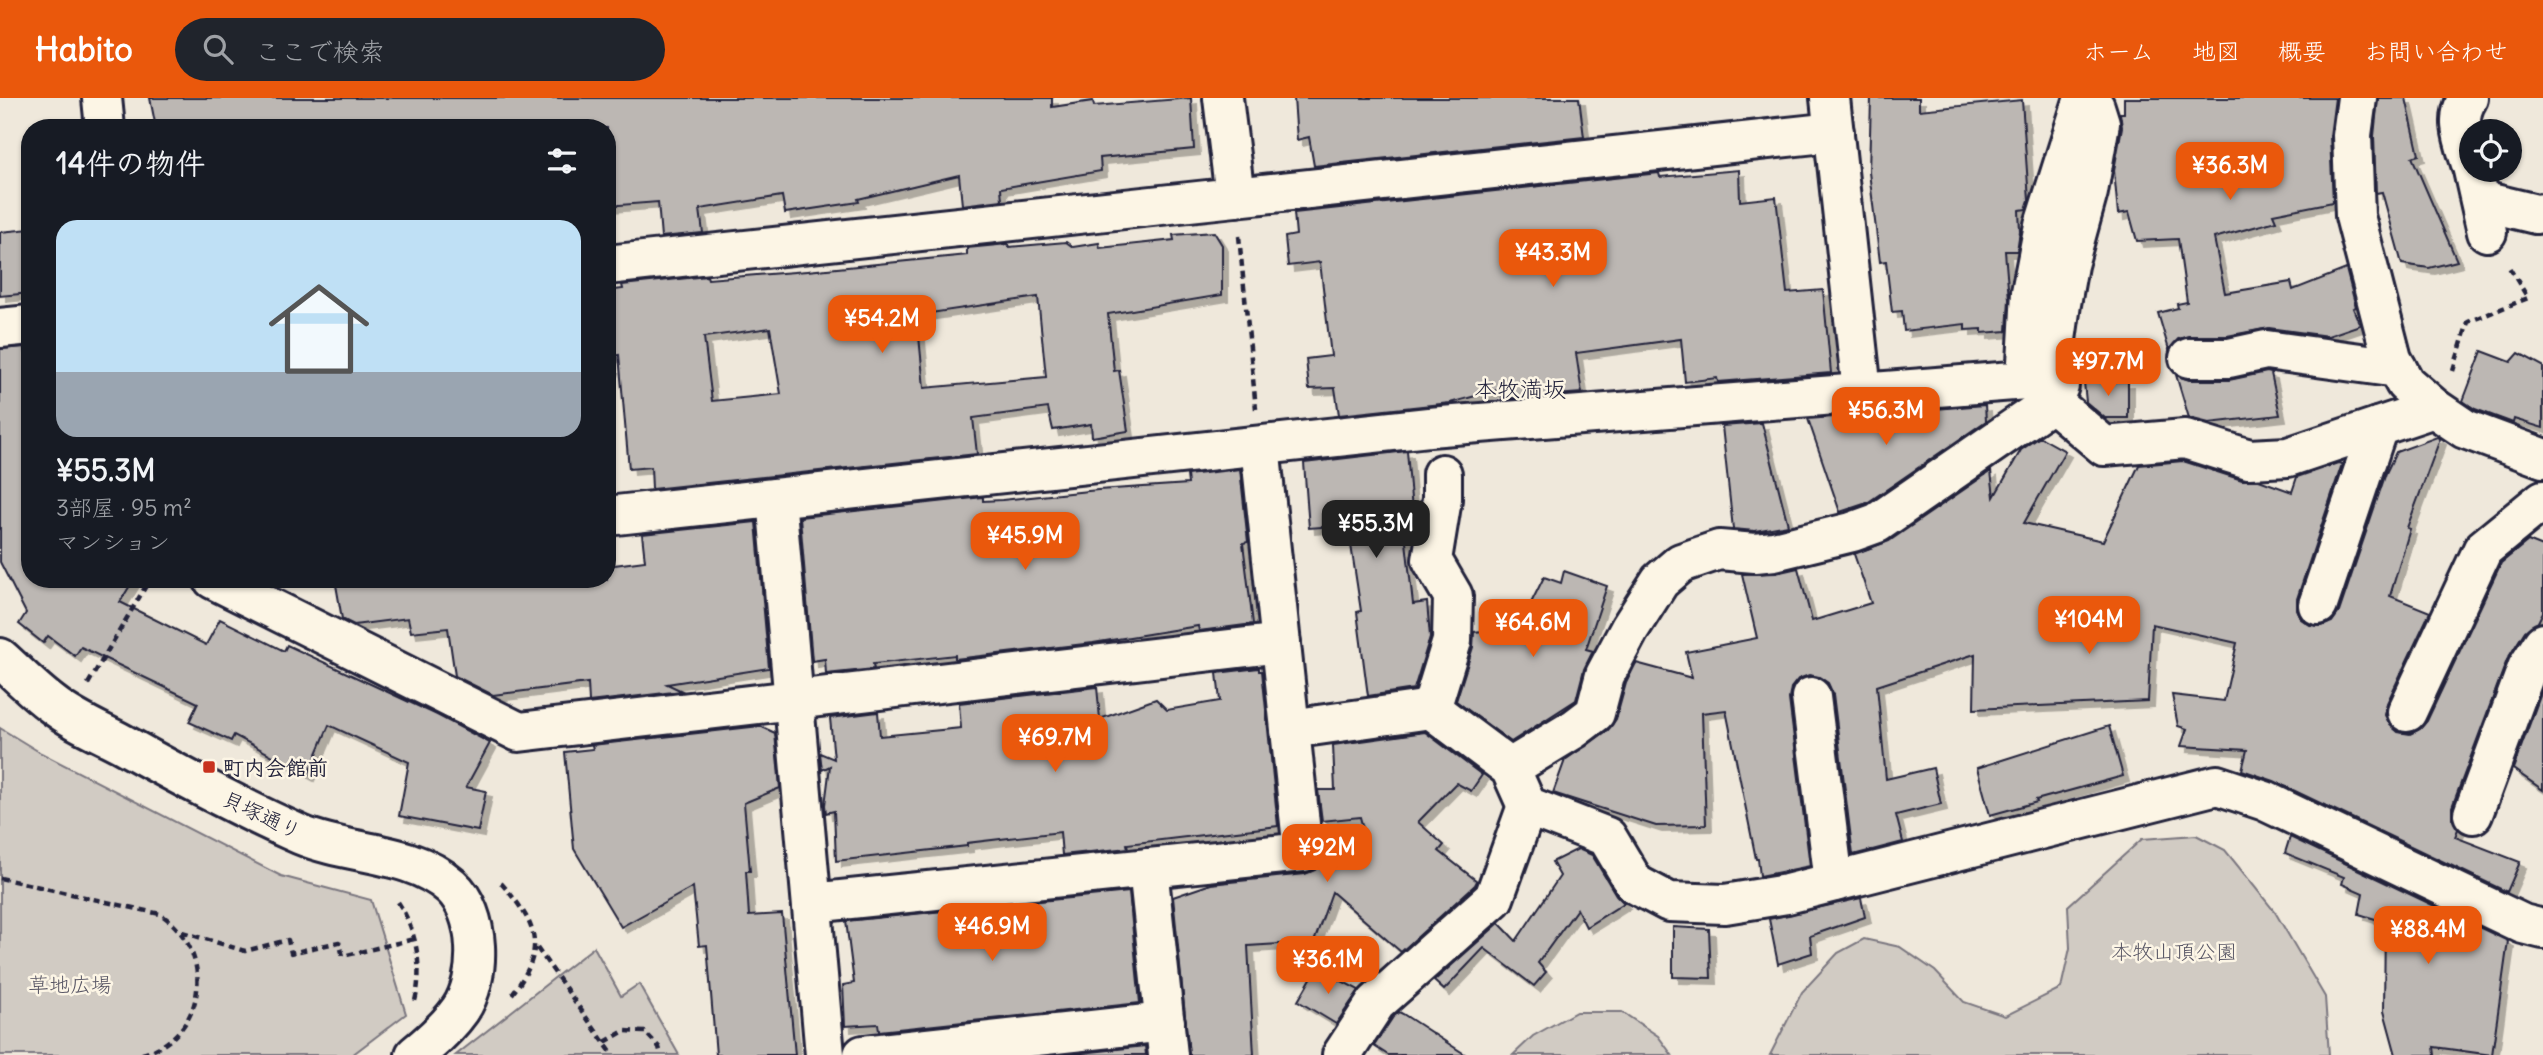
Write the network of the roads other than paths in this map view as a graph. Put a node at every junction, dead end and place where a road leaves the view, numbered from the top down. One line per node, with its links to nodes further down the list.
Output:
1 (102, 98): 8 (street)
2 (1223, 98): 10 (street)
3 (2084, 98): 18 (street)
4 (2093, 98): 19 (street)
5 (2357, 98): 17 (street)
6 (2468, 98): 9 (street)
7 (1832, 115): 10 (street); 18 (street)
8 (104, 119)
9 (2460, 119)
10 (1235, 197): 13 (street)
11 (2481, 201): 12 (street)
12 (2543, 213)
13 (616, 263)
14 (21, 326): 15 (street)
15 (0, 328)
16 (2189, 358): 17 (street)
17 (2397, 368): 20 (street)
18 (1862, 392): 23 (street)
19 (2052, 402): 21 (street); 38 (street)
20 (2437, 410): 21 (street); 24 (street)
21 (2378, 427): 29 (street)
22 (1260, 446): 23 (street); 25 (street); 30 (street)
23 (1434, 446): 35 (street)
24 (2543, 458)
25 (776, 498): 27 (street); 34 (street)
26 (2543, 500): 36 (street)
27 (616, 515)
28 (231, 588): 34 (street)
29 (2318, 606)
30 (1281, 643): 34 (street); 37 (street)
31 (2543, 643): 40 (street)
32 (0, 658): 46 (street, 貝塚通り)
33 (1811, 697): 42 (street)
34 (794, 699): 43 (street)
35 (1431, 709): 37 (street); 38 (street)
36 (2407, 712)
37 (1290, 729): 41 (street)
38 (1510, 768): 39 (street)
39 (1527, 806): 42 (street); 49 (street)
40 (2473, 814)
41 (1148, 868): 43 (street); 45 (street)
42 (1834, 883): 44 (street)
43 (812, 903): 47 (street)
44 (2543, 929)
45 (1166, 1039): 48 (street)
46 (415, 1055)
47 (825, 1055)
48 (863, 1055)
49 (1342, 1055)

